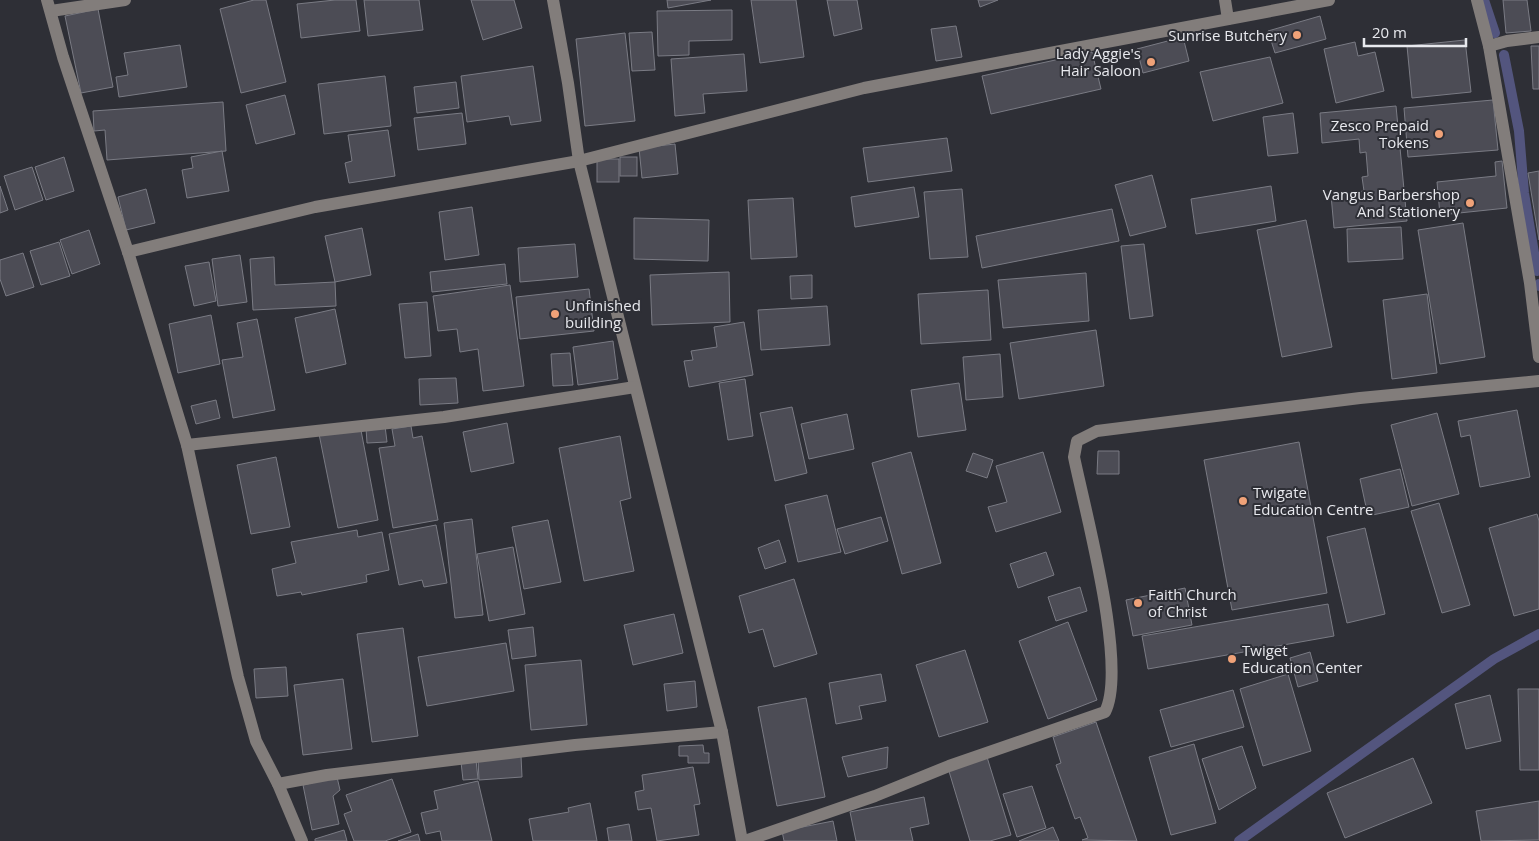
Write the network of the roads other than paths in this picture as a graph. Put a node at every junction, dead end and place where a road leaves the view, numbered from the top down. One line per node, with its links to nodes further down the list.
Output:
1 (124, 0): 6 (street)
2 (554, 0): 10 (street)
3 (1225, 0): 7 (street)
4 (1329, 0): 7 (street)
5 (1478, 0): 9 (street)
6 (49, 6): 11 (street)
7 (1228, 19): 10 (street)
8 (1539, 37): 9 (street)
9 (1489, 46): 12 (street)
10 (579, 161): 11 (street); 15 (street)
11 (128, 252): 16 (street)
12 (1534, 282): 13 (street)
13 (1539, 356)
14 (1539, 381): 20 (street)
15 (635, 387): 16 (street); 17 (street)
16 (187, 444): 18 (street)
17 (722, 732): 18 (street); 20 (street)
18 (278, 784): 19 (street)
19 (302, 841)
20 (743, 841)

